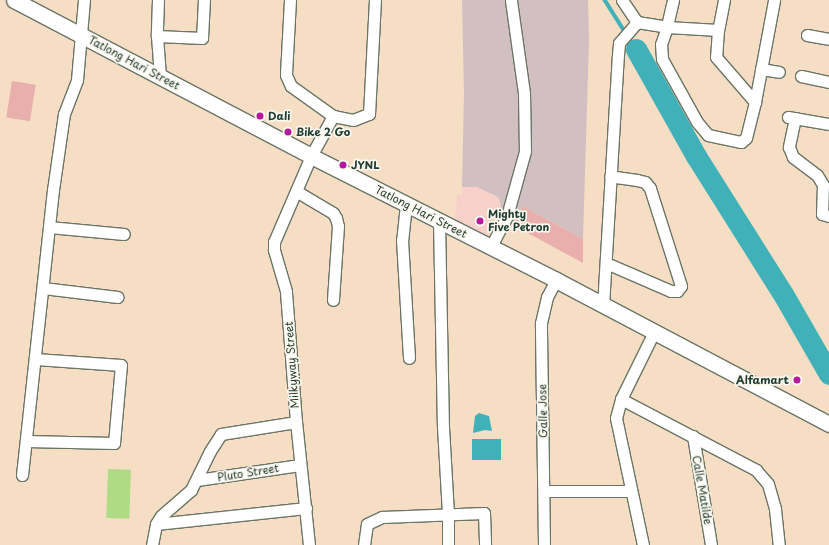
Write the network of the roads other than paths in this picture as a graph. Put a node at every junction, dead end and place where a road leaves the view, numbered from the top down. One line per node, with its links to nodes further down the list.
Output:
1 (14, 0): 16 (street, Tatlong Hari Street)
2 (84, 0): 16 (street)
3 (158, 0): 17 (street)
4 (204, 0): 17 (street)
5 (290, 0): 25 (street)
6 (375, 0): 25 (street)
7 (511, 0): 35 (street)
8 (622, 0): 12 (street)
9 (672, 0): 13 (street)
10 (724, 0): 14 (street)
11 (774, 0): 19 (street)
12 (635, 25): 13 (street); 28 (street)
13 (667, 27): 14 (street); 24 (street)
14 (718, 30): 24 (street)
15 (807, 35): 18 (street)
16 (82, 36): 21 (street, Tatlong Hari Street); 33 (street)
17 (157, 36): 21 (street)
18 (829, 39)
19 (761, 69): 20 (street); 24 (street)
20 (779, 72)
21 (160, 76): 27 (street, Tatlong Hari Street)
22 (801, 76): 23 (street)
23 (829, 82)
24 (755, 102)
25 (333, 116): 27 (street, Milkyway Street)
26 (829, 124): 31 (street)
27 (311, 156): 29 (street, Milkyway Street); 30 (street, Tatlong Hari Street)
28 (610, 176): 36 (street); 36 (street)
29 (296, 191): 40 (street); 46 (street, Milkyway Street)
30 (406, 204): 32 (street, Tatlong Hari Street); 43 (street)
31 (829, 216)
32 (439, 221): 35 (street, Tatlong Hari Street); 56 (street)
33 (49, 228): 34 (street); 38 (street)
34 (124, 234)
35 (490, 248): 37 (street, Tatlong Hari Street)
36 (606, 263): 41 (street)
37 (556, 280): 41 (street, Tatlong Hari Street); 53 (street, Galle Jose)
38 (43, 288): 39 (street); 44 (street)
39 (117, 297)
40 (333, 300)
41 (603, 306): 42 (street, Tatlong Hari Street)
42 (654, 332): 45 (street); 47 (street, Tatlong Hari Street)
43 (409, 358)
44 (35, 359): 49 (street); 49 (street)
45 (621, 399): 48 (street); 54 (street)
46 (296, 422): 50 (street, Milkyway Street); 52 (street)
47 (829, 424)
48 (693, 436): 65 (street, Calle Matilde); 66 (street)
49 (26, 441): 51 (street)
50 (300, 465): 52 (street, Pluto Street); 55 (street, Milkyway Street)
51 (22, 475)
52 (197, 480): 57 (street)
53 (545, 491): 54 (street); 63 (street, Galle Jose)
54 (632, 491): 64 (street)
55 (306, 508): 57 (street); 59 (street, Milkyway Street)
56 (448, 514): 60 (street); 61 (street); 62 (street)
57 (156, 524): 58 (street)
58 (152, 545)
59 (309, 545)
60 (364, 545)
61 (448, 545)
62 (485, 545)
63 (544, 545)
64 (643, 545)
65 (711, 545)
66 (779, 545)

